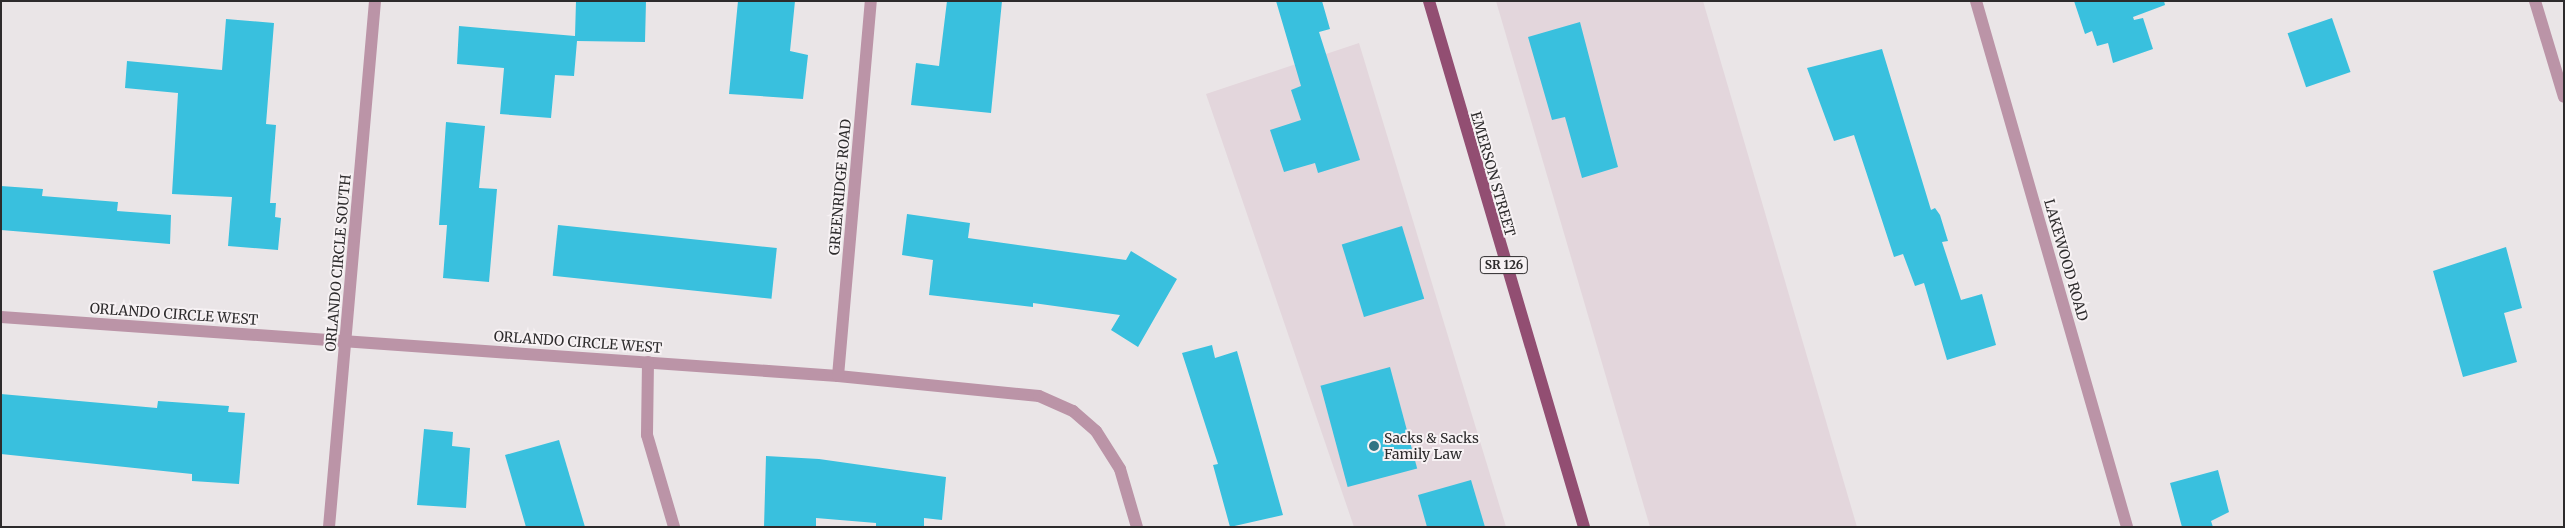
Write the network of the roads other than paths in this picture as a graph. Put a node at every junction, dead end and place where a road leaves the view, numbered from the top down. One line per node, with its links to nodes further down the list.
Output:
1 (375, 1): 8 (street, ORLANDO CIRCLE SOUTH)
2 (871, 1): 10 (street, GREENRIDGE ROAD)
3 (1429, 1): 14 (main road, EMERSON STREET / SR 126)
4 (1976, 1): 15 (street, LAKEWOOD ROAD)
5 (2535, 1): 6 (street)
6 (2564, 97)
7 (1, 317): 8 (street, ORLANDO CIRCLE WEST)
8 (346, 341): 9 (street, ORLANDO CIRCLE WEST); 11 (street, ORLANDO CIRCLE SOUTH)
9 (648, 362): 10 (street, ORLANDO CIRCLE WEST); 12 (street)
10 (838, 376): 13 (street, ORLANDO CIRCLE WEST)
11 (329, 527)
12 (674, 527)
13 (1137, 527)
14 (1584, 527)
15 (2127, 527)

